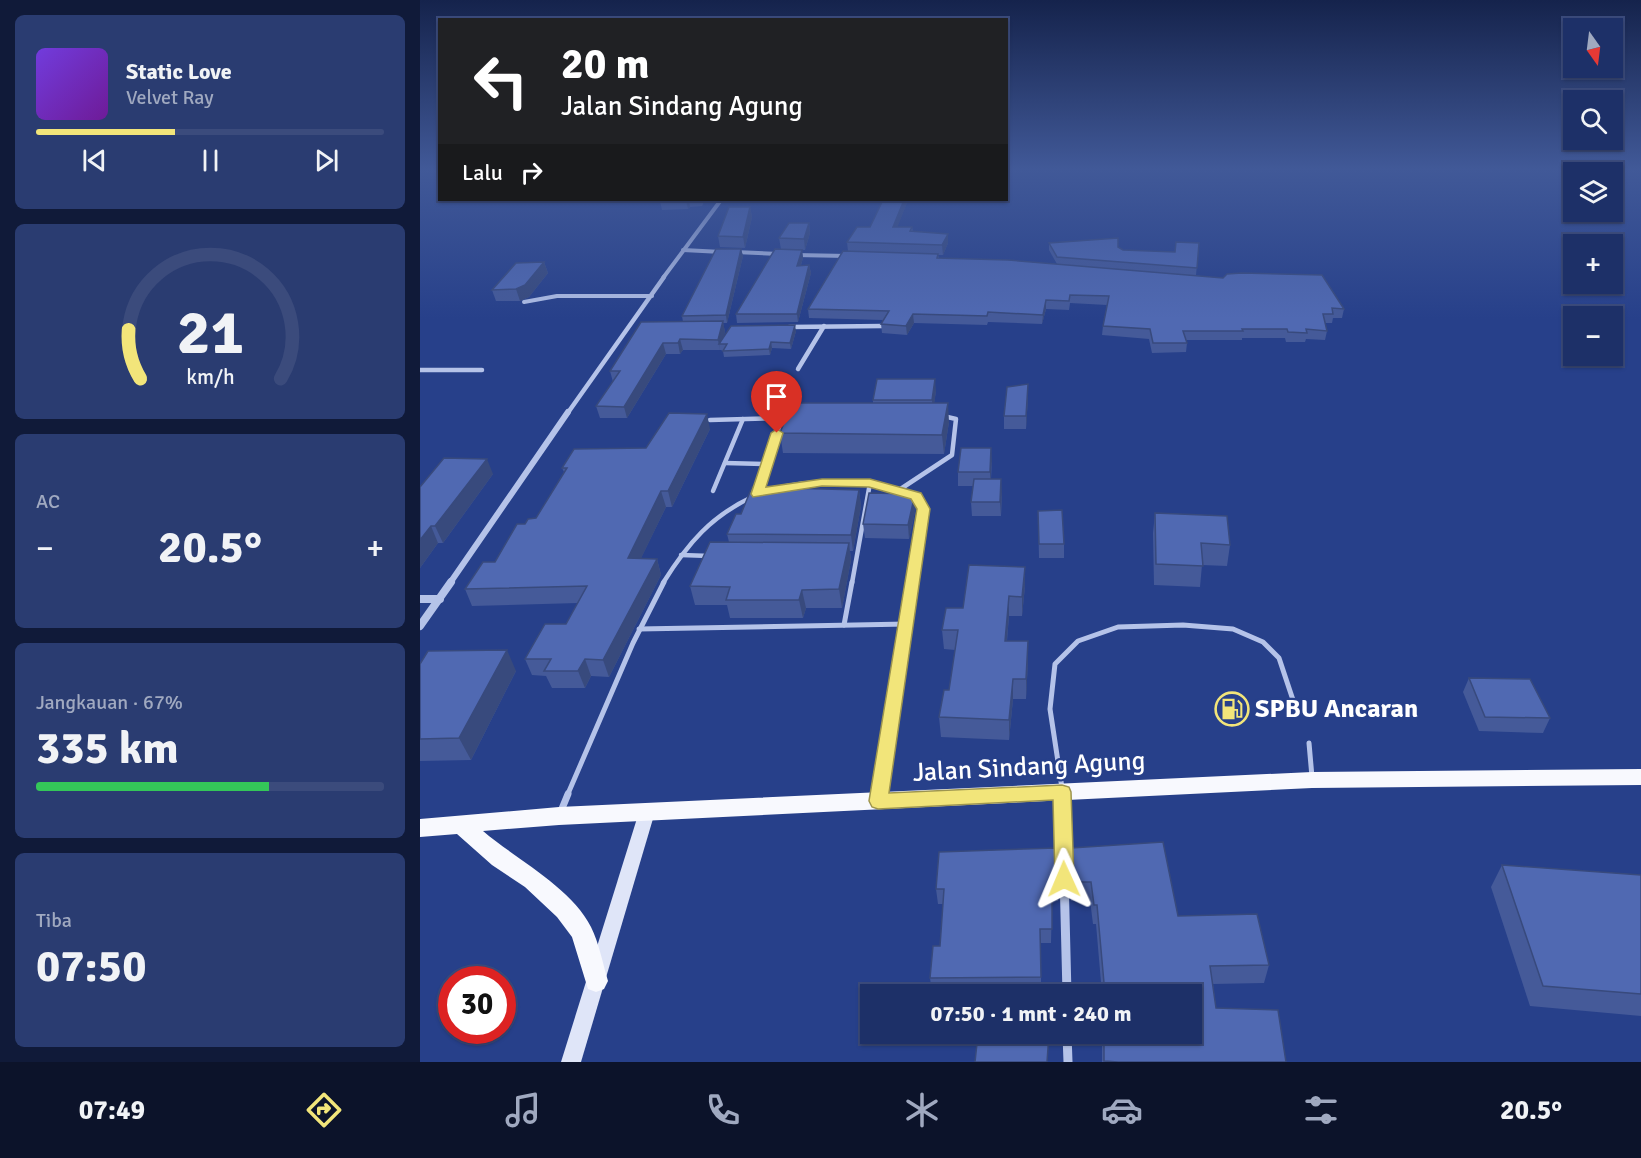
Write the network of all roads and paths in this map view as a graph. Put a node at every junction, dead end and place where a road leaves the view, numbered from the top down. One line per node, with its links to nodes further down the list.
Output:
1 (706, 220): 2 (street)
2 (683, 250): 3 (street); 4 (street)
3 (859, 256)
4 (652, 296): 5 (lane); 9 (street)
5 (524, 302)
6 (824, 326): 7 (street); 8 (street); 11 (street)
7 (883, 326)
8 (778, 327)
9 (626, 328): 10 (street); 30 (street)
10 (638, 328)
11 (798, 369)
12 (420, 370): 13 (street)
13 (482, 370)
14 (935, 416): 22 (lane)
15 (782, 417): 16 (lane); 17 (lane); 20 (lane)
16 (794, 417)
17 (743, 419): 18 (lane); 19 (lane)
18 (710, 420)
19 (725, 463): 20 (lane); 23 (lane)
20 (767, 464): 24 (lane)
21 (870, 483): 22 (lane); 24 (lane); 28 (lane)
22 (899, 490): 31 (lane)
23 (713, 491)
24 (758, 494): 25 (lane)
25 (681, 555): 26 (lane); 34 (lane)
26 (716, 556)
27 (845, 556): 28 (lane)
28 (856, 556): 32 (lane)
29 (420, 599): 30 (street)
30 (440, 599): 33 (street)
31 (907, 624): 32 (lane); 40 (lane)
32 (844, 625): 34 (lane)
33 (420, 626)
34 (639, 629): 42 (lane)
35 (1293, 700): 39 (lane)
36 (1309, 743): 38 (lane)
37 (1641, 777): 38 (main road, Jalan Sindang Agung)
38 (1312, 780): 39 (main road, Jalan Sindang Agung)
39 (1062, 792): 40 (main road, Jalan Sindang Agung); 46 (street)
40 (878, 801): 41 (main road, Jalan Sindang Agung)
41 (647, 812): 42 (main road, Jalan Sindang Agung); 45 (main road)
42 (559, 816): 43 (main road, Jalan Sindang Agung)
43 (460, 824): 44 (main road, Jalan Sindang Agung); 45 (main road)
44 (420, 828)
45 (596, 981): 48 (main road)
46 (1067, 984)
47 (1067, 1044): 49 (street)
48 (571, 1062)
49 (1068, 1062)

